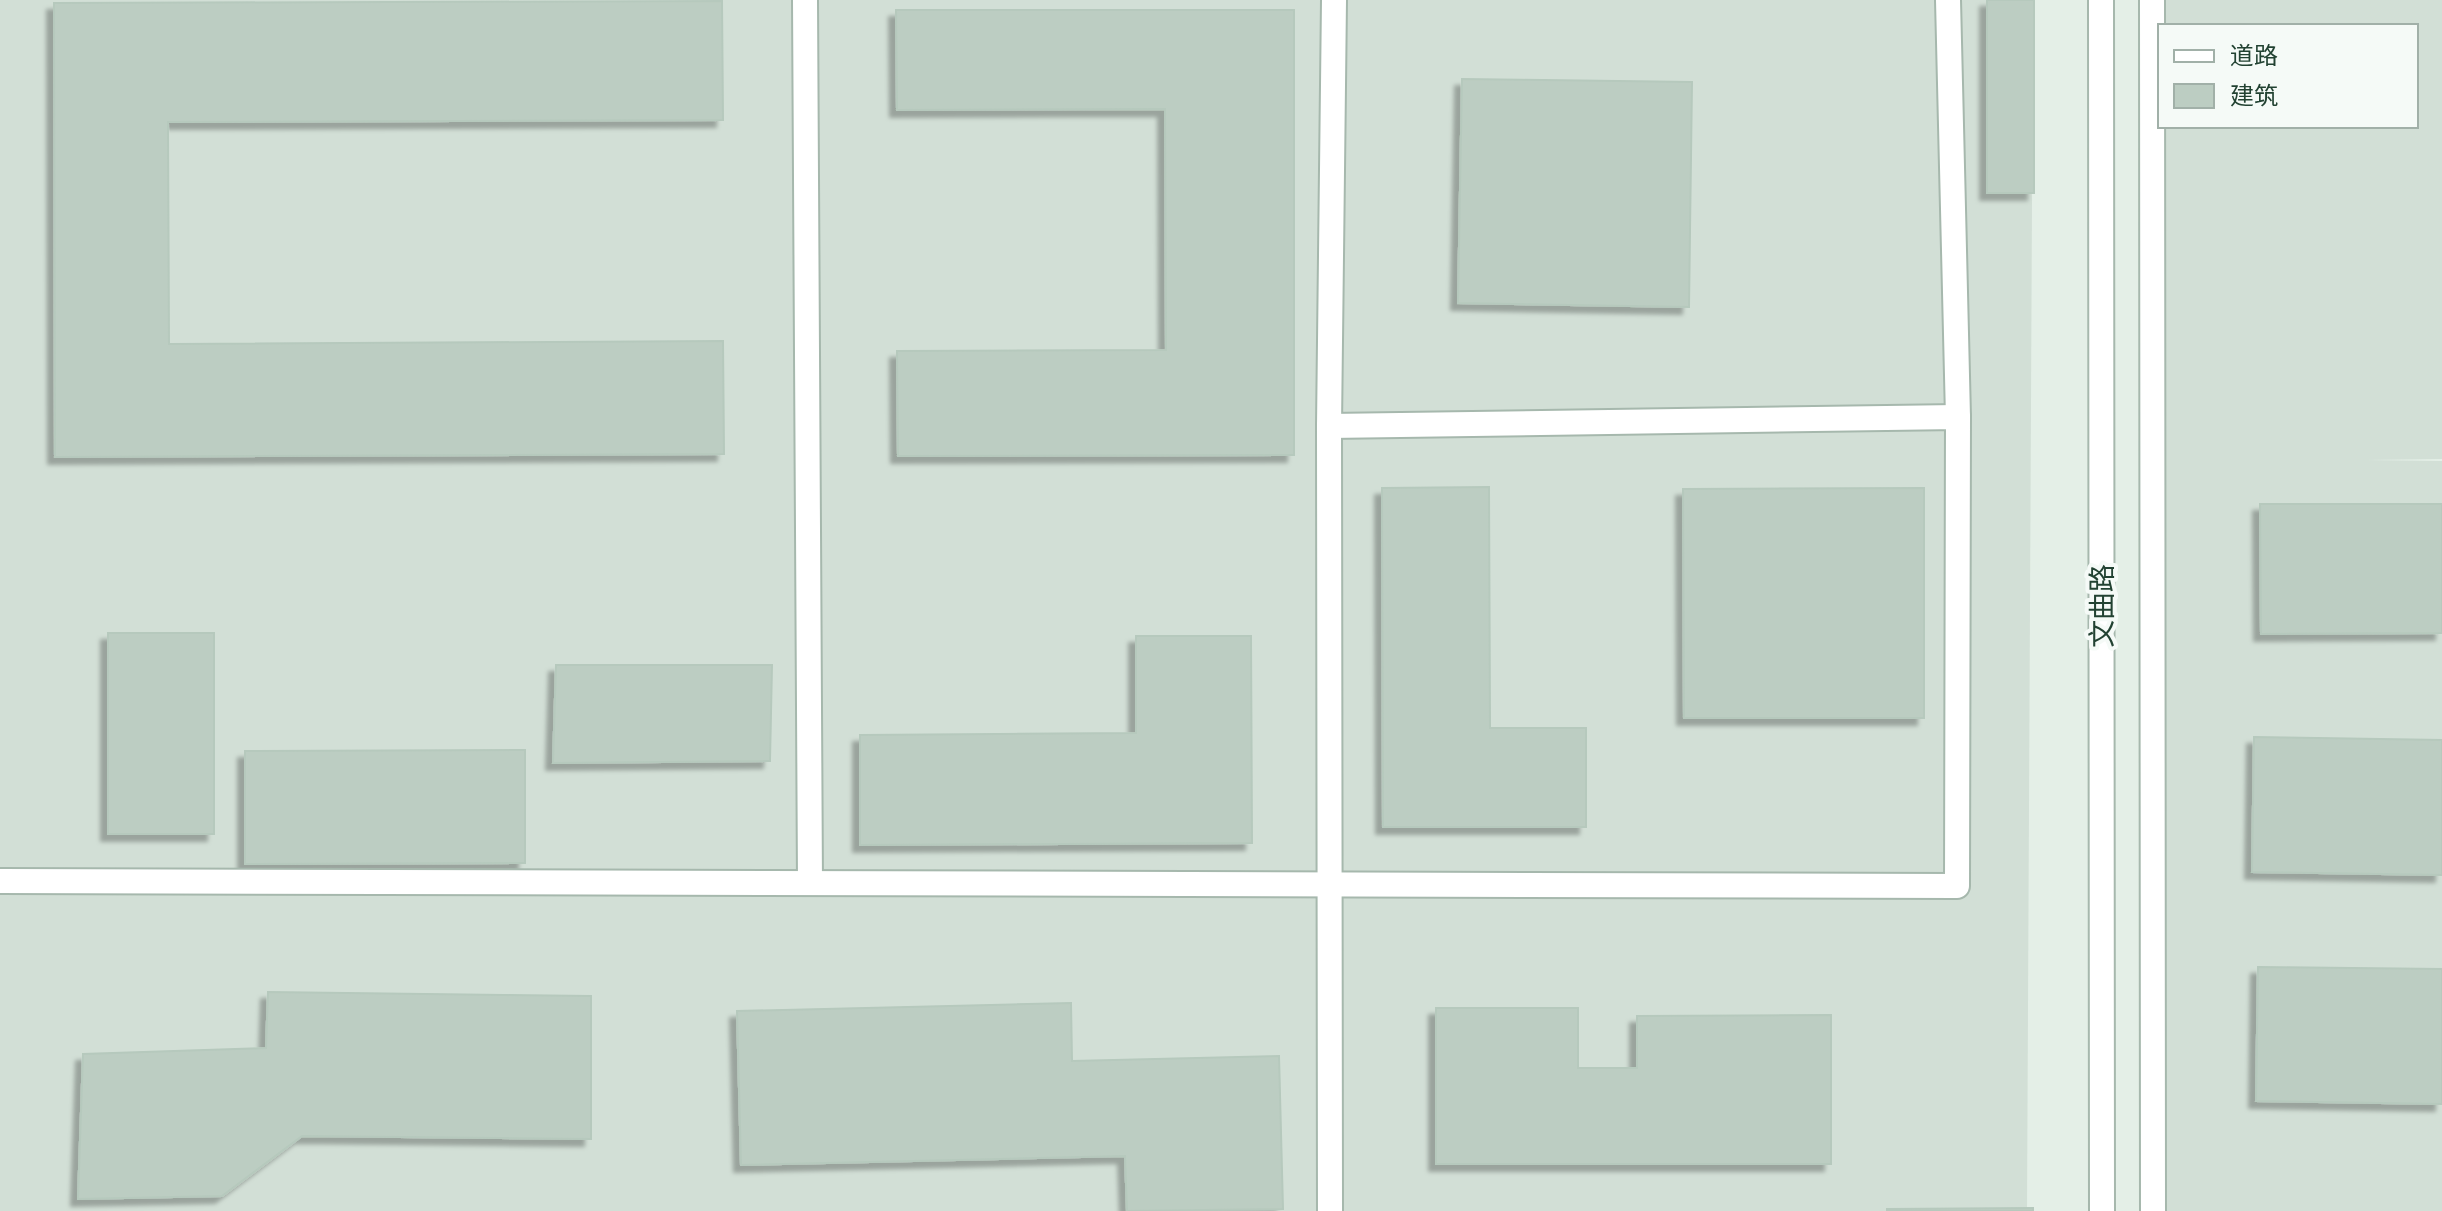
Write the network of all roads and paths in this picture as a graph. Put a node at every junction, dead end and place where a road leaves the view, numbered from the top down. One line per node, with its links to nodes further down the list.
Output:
1 (805, 0): 9 (street)
2 (1334, 0): 7 (street)
3 (1948, 0): 6 (street)
4 (2101, 0): 11 (street, 文曲路)
5 (2152, 0): 12 (street, 文曲路)
6 (1958, 417): 7 (street); 9 (street)
7 (1329, 426): 10 (street)
8 (0, 881): 9 (street)
9 (810, 883)
10 (1330, 1211)
11 (2102, 1211)
12 (2153, 1211)

